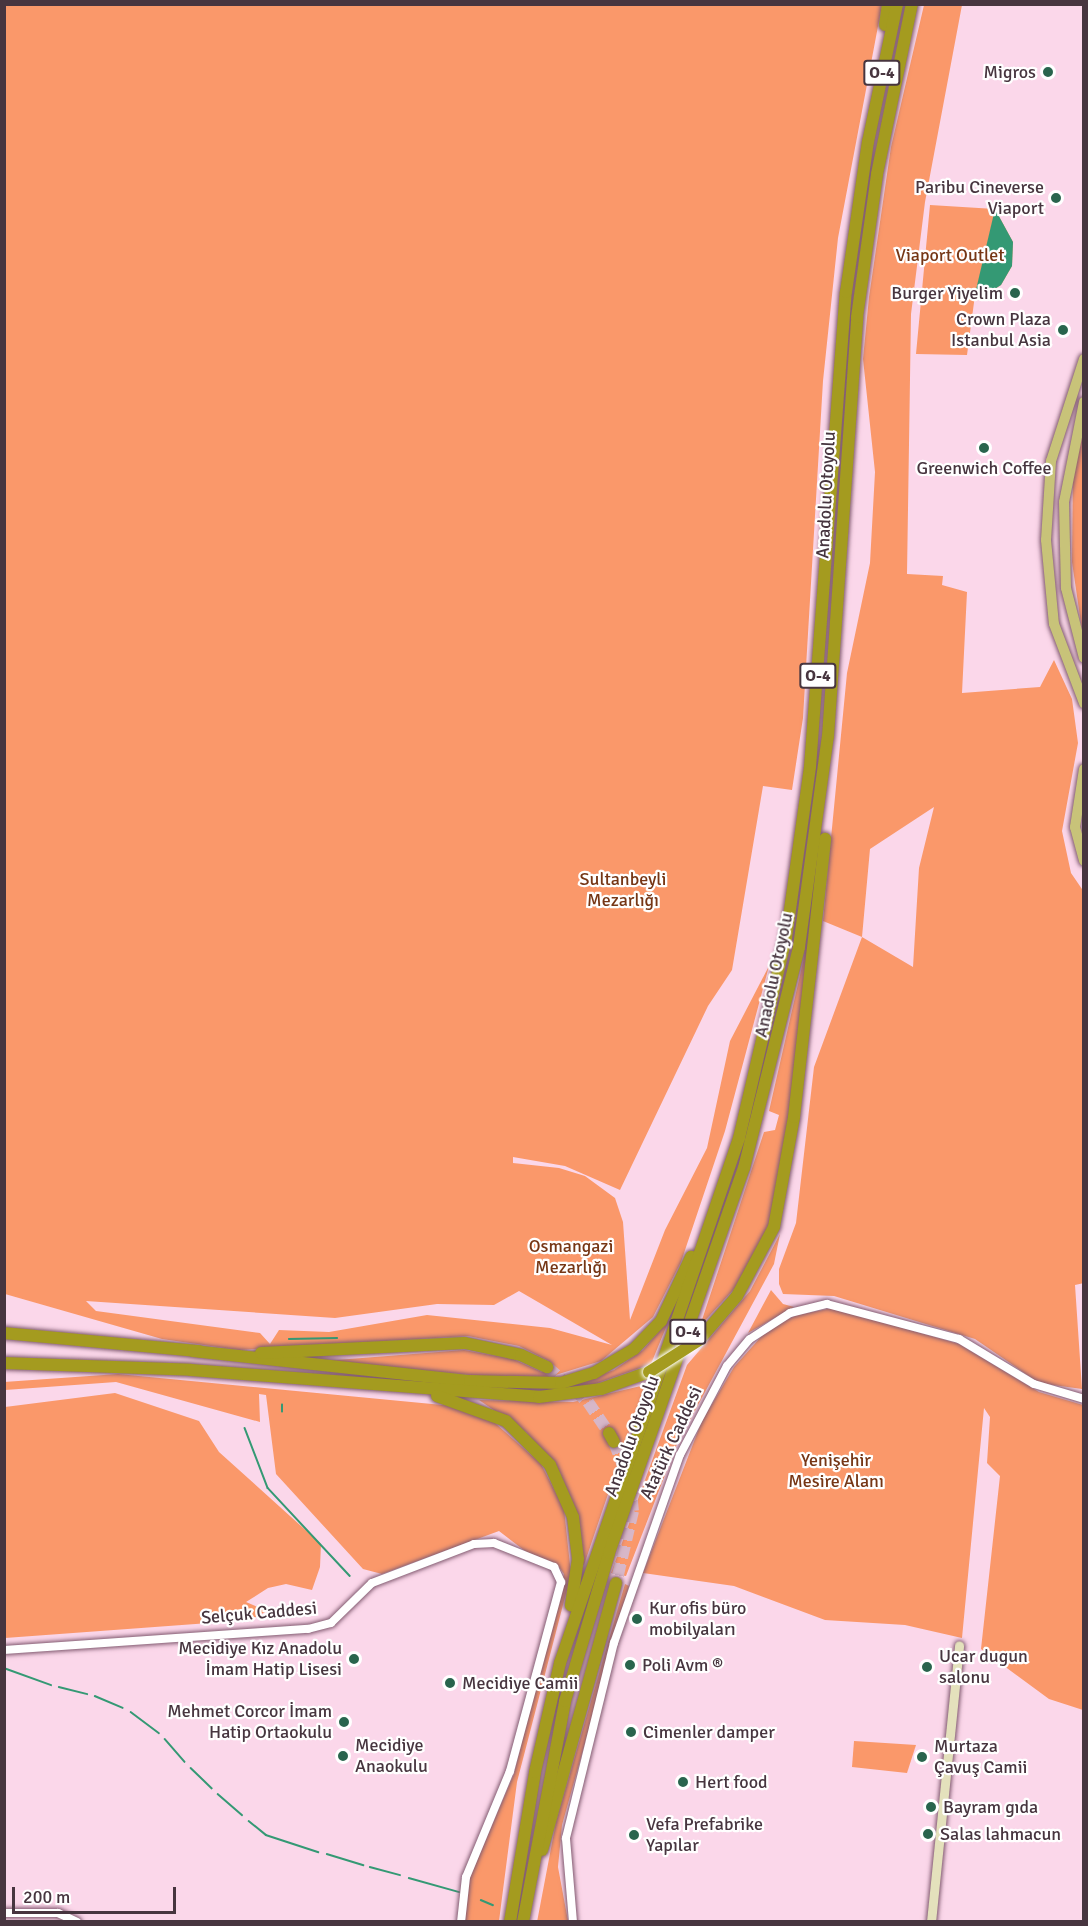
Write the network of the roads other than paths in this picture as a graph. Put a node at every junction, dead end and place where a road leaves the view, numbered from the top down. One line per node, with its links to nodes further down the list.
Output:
1 (888, 4): 4 (highway)
2 (897, 4): 4 (highway, Anadolu Otoyolu / O-4)
3 (912, 4): 17 (highway, Anadolu Otoyolu / O-4)
4 (868, 142): 20 (highway, Anadolu Otoyolu / O-4)
5 (1083, 359): 7 (main road)
6 (1083, 402): 8 (main road)
7 (1053, 454): 8 (main road); 9 (main road)
8 (1069, 460): 10 (main road)
9 (1048, 478): 10 (main road); 12 (main road)
10 (1066, 485): 11 (main road)
11 (1070, 607): 12 (main road); 13 (main road)
12 (1051, 609): 14 (main road)
13 (1077, 636): 14 (main road); 15 (main road)
14 (1058, 639): 16 (main road)
15 (1083, 658)
16 (1083, 703)
17 (828, 736): 25 (highway, bridge); 31 (highway, Anadolu Otoyolu / O-4)
18 (1083, 770): 19 (main road)
19 (1083, 861)
20 (718, 1202): 22 (highway); 30 (highway, Anadolu Otoyolu / O-4)
21 (4, 1334): 22 (highway)
22 (193, 1351): 24 (highway)
23 (4, 1363): 25 (highway)
24 (547, 1367)
25 (379, 1387): 30 (highway)
26 (1083, 1400): 37 (street, Atatürk Caddesi)
27 (615, 1583): 31 (highway)
28 (959, 1645): 38 (main road)
29 (4, 1650): 34 (street, Selçuk Caddesi)
30 (560, 1663): 35 (highway, Anadolu Otoyolu / O-4)
31 (525, 1903): 36 (highway, Anadolu Otoyolu / O-4)
32 (4, 1913): 33 (street)
33 (77, 1922)
34 (460, 1922)
35 (510, 1922)
36 (523, 1922)
37 (573, 1922)
38 (931, 1922)

